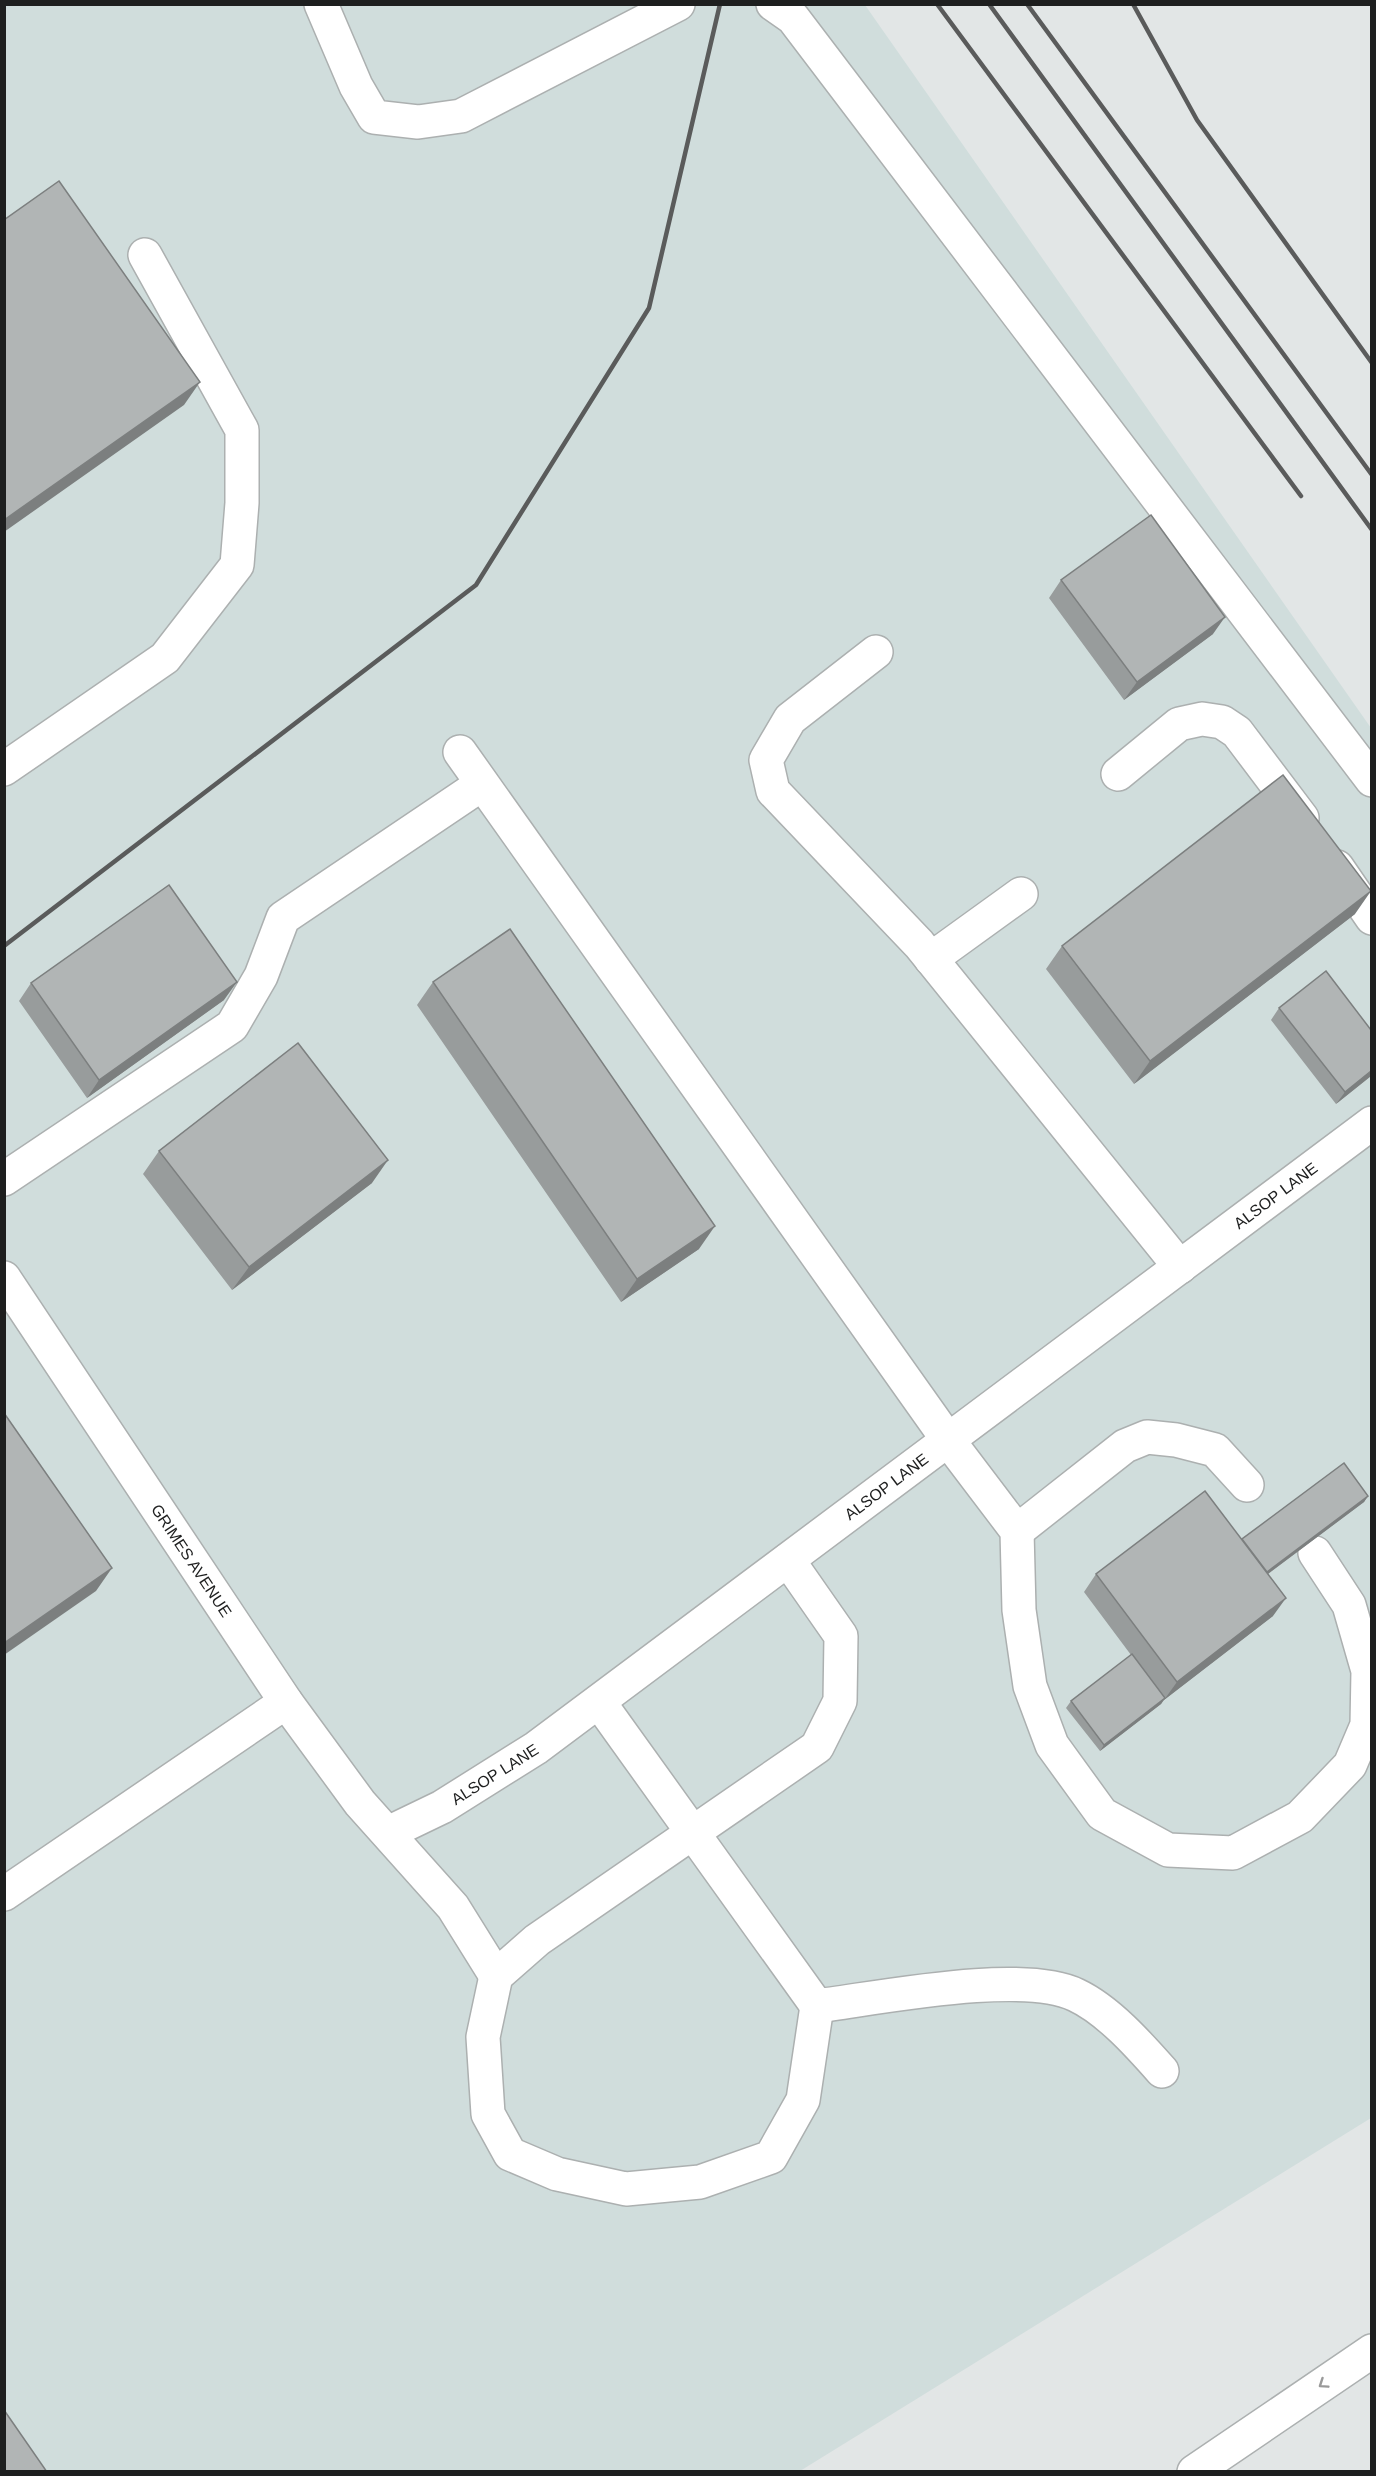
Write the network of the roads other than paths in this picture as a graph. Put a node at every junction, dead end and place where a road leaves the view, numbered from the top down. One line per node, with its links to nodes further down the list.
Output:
1 (321, 4): 3 (street)
2 (773, 4): 9 (street)
3 (671, 6)
4 (145, 255): 7 (street)
5 (876, 652): 13 (street)
6 (460, 752): 10 (street)
7 (4, 769)
8 (1118, 774): 12 (street)
9 (1371, 780)
10 (482, 784): 15 (street); 18 (street)
11 (1021, 894): 13 (street)
12 (1371, 918)
13 (931, 959): 16 (street)
14 (1371, 1123): 16 (street, ALSOP LANE)
15 (4, 1179)
16 (1180, 1267): 18 (street, ALSOP LANE)
17 (4, 1278): 23 (street, GRIMES AVENUE)
18 (948, 1440): 20 (street); 22 (street, ALSOP LANE)
19 (1247, 1485): 20 (street)
20 (1017, 1531): 21 (street)
21 (1315, 1553)
22 (788, 1560): 24 (street, ALSOP LANE); 26 (street)
23 (286, 1702): 25 (street, GRIMES AVENUE); 27 (street)
24 (599, 1702): 25 (street, ALSOP LANE); 26 (street)
25 (388, 1833): 28 (street, GRIMES AVENUE)
26 (693, 1833): 28 (street); 29 (street)
27 (4, 1894)
28 (496, 1976): 29 (street)
29 (817, 2006): 30 (street)
30 (1162, 2071)
31 (1371, 2351): 32 (street, one-way to 32)
32 (1194, 2472)

